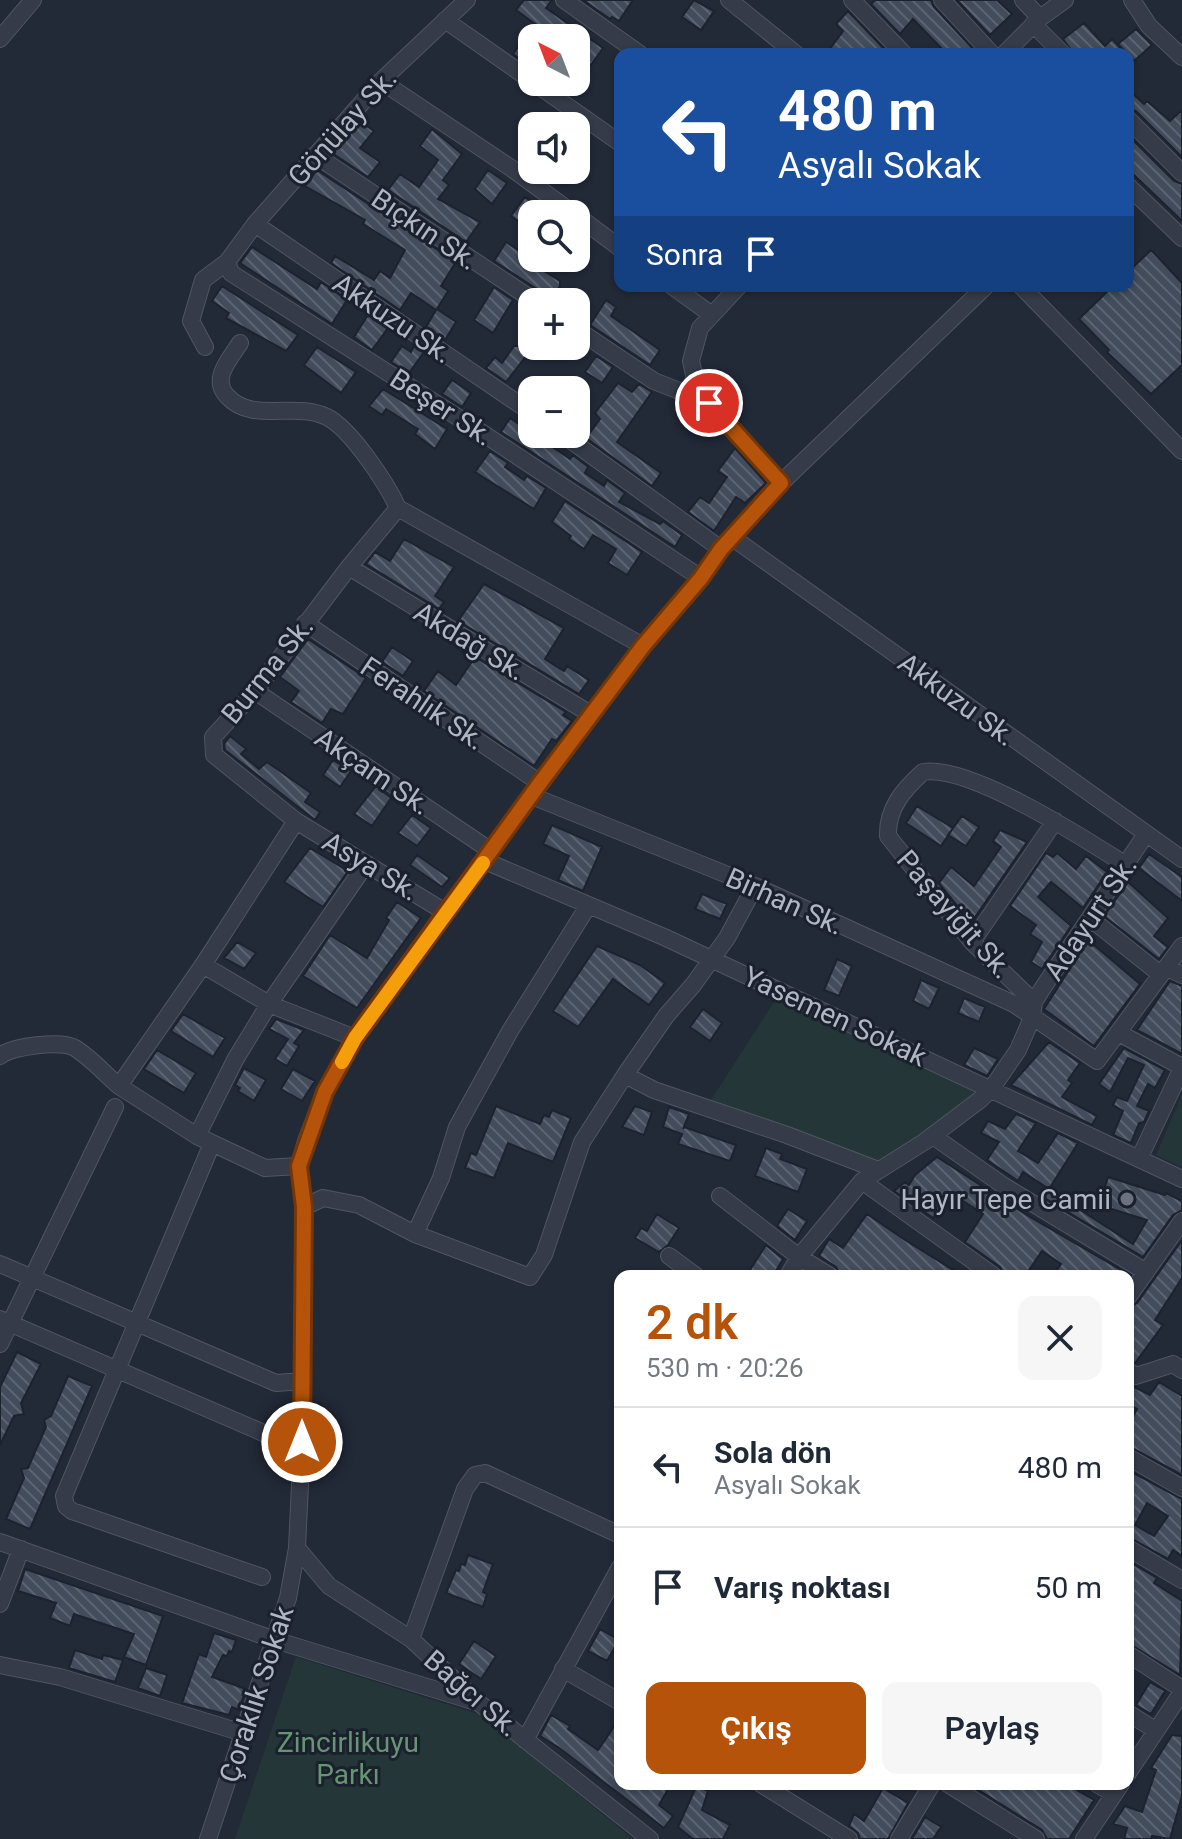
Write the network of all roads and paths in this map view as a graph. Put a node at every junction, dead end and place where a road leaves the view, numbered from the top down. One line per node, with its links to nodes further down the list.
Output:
1 (33, 0): 12 (street)
2 (467, 0): 10 (street, Gönülay Sk.)
3 (564, 0): 13 (street)
4 (729, 0): 14 (street)
5 (852, 0): 15 (street)
6 (942, 0): 16 (street)
7 (1023, 0): 11 (street)
8 (1065, 0): 11 (street)
9 (1132, 0): 19 (street)
10 (445, 20): 20 (street); 21 (street, Gönülay Sk.)
11 (1037, 21): 17 (street); 18 (street)
12 (0, 39)
13 (632, 48)
14 (789, 48)
15 (898, 48)
16 (986, 48)
17 (1010, 48)
18 (1058, 48)
19 (1182, 57)
20 (518, 71)
21 (381, 81): 25 (street, Gönülay Sk.); 28 (street)
22 (553, 96): 24 (street)
23 (1134, 125): 26 (street)
24 (614, 139)
25 (315, 155): 29 (street, Gönülay Sk.); 34 (street, Bıçkın Sk.)
26 (1182, 173)
27 (1134, 192): 31 (street)
28 (555, 200)
29 (255, 224): 33 (street, Gönülay Sk.); 43 (street, Akkuzu Sk.)
30 (590, 226): 32 (street)
31 (1182, 238)
32 (614, 244)
33 (227, 262): 42 (street, Gönülay Sk.); 51 (street, Beşer Sk.)
34 (518, 290)
35 (680, 292): 39 (street)
36 (733, 292): 39 (street)
37 (980, 292): 47 (street)
38 (1027, 292): 46 (street)
39 (712, 315): 44 (street)
40 (590, 338): 44 (street)
41 (240, 343): 48 (street)
42 (205, 347)
43 (518, 403)
44 (709, 403): 47 (street)
45 (583, 448): 49 (street, Akkuzu Sk.)
46 (1182, 451)
47 (781, 483): 49 (street)
48 (398, 508): 50 (street, Burma Sk.); 53 (street)
49 (727, 543): 51 (street); 59 (street, Akkuzu Sk.)
50 (349, 567): 52 (street, Burma Sk.); 55 (street, Akdağ Sk.)
51 (701, 578): 53 (street)
52 (305, 623): 54 (street, Burma Sk.); 56 (street, Ferahlık Sk.)
53 (643, 646): 55 (street)
54 (255, 691): 57 (street, Burma Sk.); 60 (street, Akçam Sk.)
55 (592, 715): 56 (street)
56 (536, 789): 60 (street); 64 (street, Birhan Sk.)
57 (296, 821): 62 (street, Asya Sk.); 71 (street)
58 (1055, 821): 63 (street, Paşayiğit Sk.); 68 (street); 68 (street, Paşayiğit Sk.)
59 (1146, 834): 61 (street, Akkuzu Sk.); 63 (street, Adayurt Sk.)
60 (488, 856): 65 (street, Yasemen Sokak); 66 (street)
61 (1182, 859)
62 (366, 864): 66 (street, Asya Sk.); 74 (street)
63 (1126, 865): 67 (street, Adayurt Sk.)
64 (755, 886): 70 (street); 75 (street, Birhan Sk.)
65 (588, 906): 70 (street, Yasemen Sokak); 95 (street)
66 (445, 912): 77 (street)
67 (1091, 919): 72 (street); 75 (street, Adayurt Sk.)
68 (972, 942): 75 (street, Paşayiğit Sk.)
69 (1182, 946): 72 (street)
70 (711, 959): 80 (street); 82 (street, Yasemen Sokak)
71 (203, 965): 74 (street); 81 (street)
72 (1163, 970): 73 (street); 76 (street)
73 (1182, 975)
74 (269, 1004): 77 (street); 84 (street)
75 (1033, 1010): 76 (street); 82 (street, Adayurt Sk.)
76 (1119, 1033): 79 (street)
77 (355, 1038): 88 (street)
78 (0, 1056): 81 (street)
79 (1182, 1067): 87 (street)
80 (625, 1075): 89 (street); 95 (street)
81 (119, 1086): 84 (street)
82 (992, 1088): 85 (street, Adayurt Sk.); 87 (street, Yasemen Sokak)
83 (115, 1107): 104 (street)
84 (197, 1136): 88 (street)
85 (933, 1136): 89 (street, Adayurt Sk.); 103 (street)
86 (208, 1153): 107 (street)
87 (1139, 1159): 90 (street, Yasemen Sokak)
88 (299, 1166): 93 (street, Çoraklık Sokak)
89 (878, 1170): 91 (street, Adayurt Sk.)
90 (1182, 1179)
91 (862, 1181): 97 (street, Adayurt Sk.); 102 (street)
92 (720, 1196): 97 (street)
93 (304, 1207): 95 (street); 112 (street, Çoraklık Sokak)
94 (1182, 1221): 103 (street)
95 (415, 1234)
96 (669, 1256): 99 (street)
97 (799, 1257): 100 (street, Adayurt Sk.); 101 (street)
98 (0, 1264): 104 (street)
99 (688, 1270)
100 (791, 1270)
101 (820, 1270)
102 (986, 1270)
103 (1146, 1272): 105 (street)
104 (33, 1279): 106 (street); 107 (street)
105 (1134, 1289)
106 (5, 1322): 108 (street); 109 (street)
107 (135, 1324): 109 (street); 112 (street)
108 (0, 1344)
109 (117, 1370): 113 (street); 121 (street)
110 (1182, 1370): 111 (street)
111 (1134, 1375)
112 (303, 1381): 113 (street, Çoraklık Sokak)
113 (302, 1442): 118 (street, Çoraklık Sokak)
114 (1134, 1460): 115 (street)
115 (1182, 1488)
116 (614, 1532): 125 (street)
117 (0, 1542): 119 (street)
118 (297, 1548): 125 (street, Bağcı Sk.); 126 (street, Çoraklık Sokak)
119 (21, 1549): 124 (street); 126 (street)
120 (1134, 1552): 122 (street)
121 (262, 1577)
122 (1182, 1580)
123 (614, 1593): 129 (street)
124 (0, 1604)
125 (411, 1639): 132 (street, Bağcı Sk.)
126 (275, 1640): 132 (street); 135 (street, Çoraklık Sokak)
127 (1134, 1658): 130 (street)
128 (0, 1665): 135 (street)
129 (563, 1669): 131 (street); 136 (street)
130 (1182, 1690): 134 (street)
131 (614, 1699)
132 (479, 1703): 136 (street, Bağcı Sk.)
133 (1134, 1717): 134 (street)
134 (1155, 1730): 137 (street)
135 (243, 1733): 142 (street, Çoraklık Sokak)
136 (525, 1740): 143 (street, Bağcı Sk.)
137 (1134, 1763)
138 (771, 1790): 144 (street)
139 (928, 1790): 145 (street)
140 (958, 1790): 146 (street)
141 (1117, 1790): 147 (street)
142 (208, 1839)
143 (650, 1839)
144 (849, 1839)
145 (899, 1839)
146 (1036, 1839)
147 (1084, 1839)

